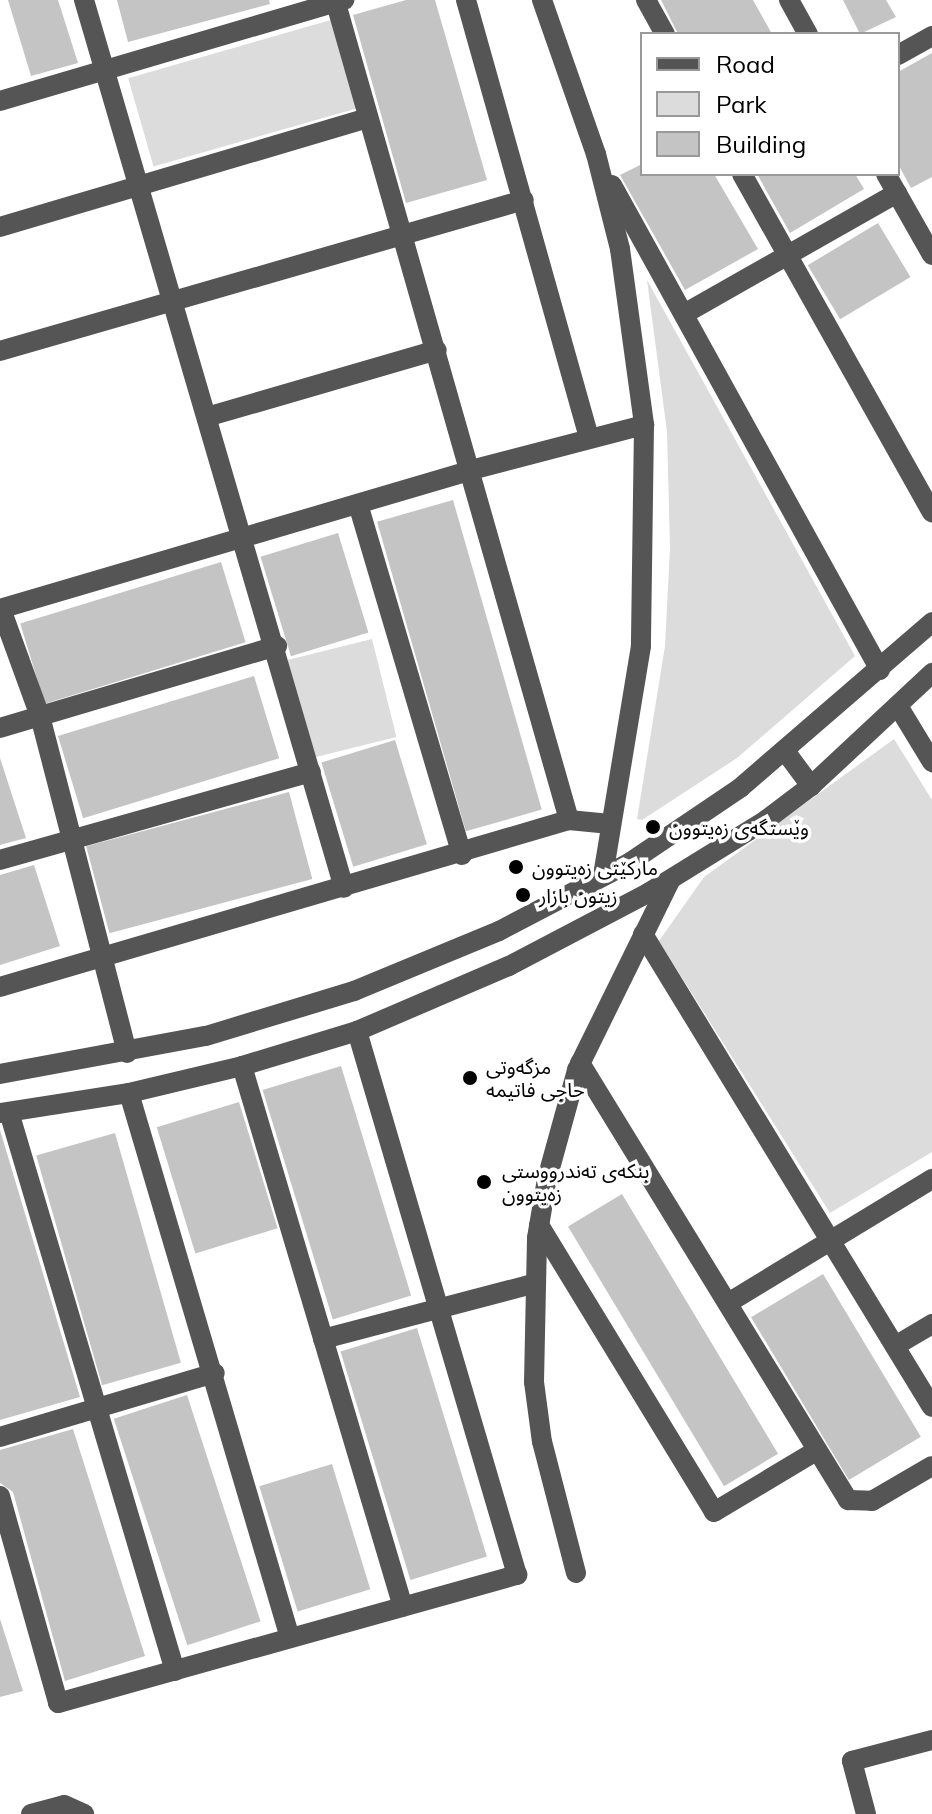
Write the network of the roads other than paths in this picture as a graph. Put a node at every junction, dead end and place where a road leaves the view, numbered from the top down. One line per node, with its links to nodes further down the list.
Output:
1 (84, 0): 11 (street)
2 (466, 0): 19 (street)
3 (542, 0): 14 (street)
4 (646, 0): 7 (street)
5 (789, 0): 8 (street)
6 (338, 1): 11 (street); 13 (street)
7 (664, 32)
8 (807, 32)
9 (932, 36): 10 (street)
10 (900, 54)
11 (104, 71): 12 (street); 17 (street)
12 (0, 101)
13 (368, 118): 17 (street); 21 (street)
14 (596, 154): 25 (street); 29 (street)
15 (743, 176): 22 (street)
16 (887, 176): 18 (street)
17 (139, 185): 20 (street); 24 (street)
18 (897, 193): 22 (street); 23 (street)
19 (524, 200): 21 (street); 30 (street)
20 (0, 227)
21 (402, 232): 24 (street); 26 (street)
22 (787, 254): 25 (street); 33 (street)
23 (932, 255)
24 (174, 300): 27 (street); 28 (street)
25 (684, 314): 38 (street)
26 (437, 350): 28 (street); 31 (street)
27 (0, 351)
28 (210, 416): 34 (street)
29 (644, 425): 30 (street); 48 (street)
30 (589, 437): 31 (street)
31 (471, 470): 32 (street); 47 (street)
32 (358, 504): 34 (street); 50 (street)
33 (932, 512)
34 (243, 537): 35 (street); 37 (street)
35 (0, 609): 41 (street)
36 (932, 622): 38 (street)
37 (277, 646): 41 (street); 45 (street)
38 (880, 670): 43 (street)
39 (932, 673): 40 (street)
40 (898, 706): 44 (street); 46 (street)
41 (40, 716): 42 (street); 49 (street)
42 (0, 728)
43 (785, 751): 46 (street); 52 (street)
44 (932, 762)
45 (311, 772): 49 (street); 54 (street)
46 (811, 786): 53 (street)
47 (569, 820): 48 (street); 50 (street)
48 (610, 824): 52 (street)
49 (73, 839): 51 (street); 56 (street)
50 (462, 855): 54 (street)
51 (0, 860)
52 (603, 876): 59 (street)
53 (672, 878): 55 (street); 58 (street)
54 (344, 888): 56 (street)
55 (643, 934): 60 (street); 67 (street)
56 (106, 957): 57 (street); 59 (street)
57 (0, 987)
58 (357, 1031): 61 (street); 70 (street)
59 (127, 1053): 62 (street)
60 (580, 1063): 66 (street); 69 (street)
61 (242, 1066): 63 (street); 72 (street)
62 (0, 1074)
63 (129, 1093): 64 (street); 74 (street)
64 (4, 1113): 76 (street)
65 (932, 1179): 67 (street)
66 (539, 1225): 68 (street); 78 (street)
67 (830, 1241): 69 (street); 73 (street)
68 (533, 1284): 70 (street); 81 (street)
69 (728, 1303): 78 (street)
70 (438, 1309): 72 (street); 82 (street)
71 (932, 1324): 73 (street)
72 (323, 1339): 82 (street)
73 (895, 1346): 75 (street)
74 (215, 1373): 76 (street); 83 (street)
75 (932, 1407)
76 (95, 1409): 77 (street); 84 (street)
77 (0, 1437)
78 (816, 1451): 79 (street)
79 (932, 1466)
80 (0, 1496): 84 (street)
81 (576, 1573)
82 (403, 1607): 83 (street)
83 (290, 1638): 84 (street)
84 (175, 1671)
85 (932, 1740): 88 (street)
86 (31, 1814): 87 (street)
87 (84, 1814)
88 (866, 1814)

